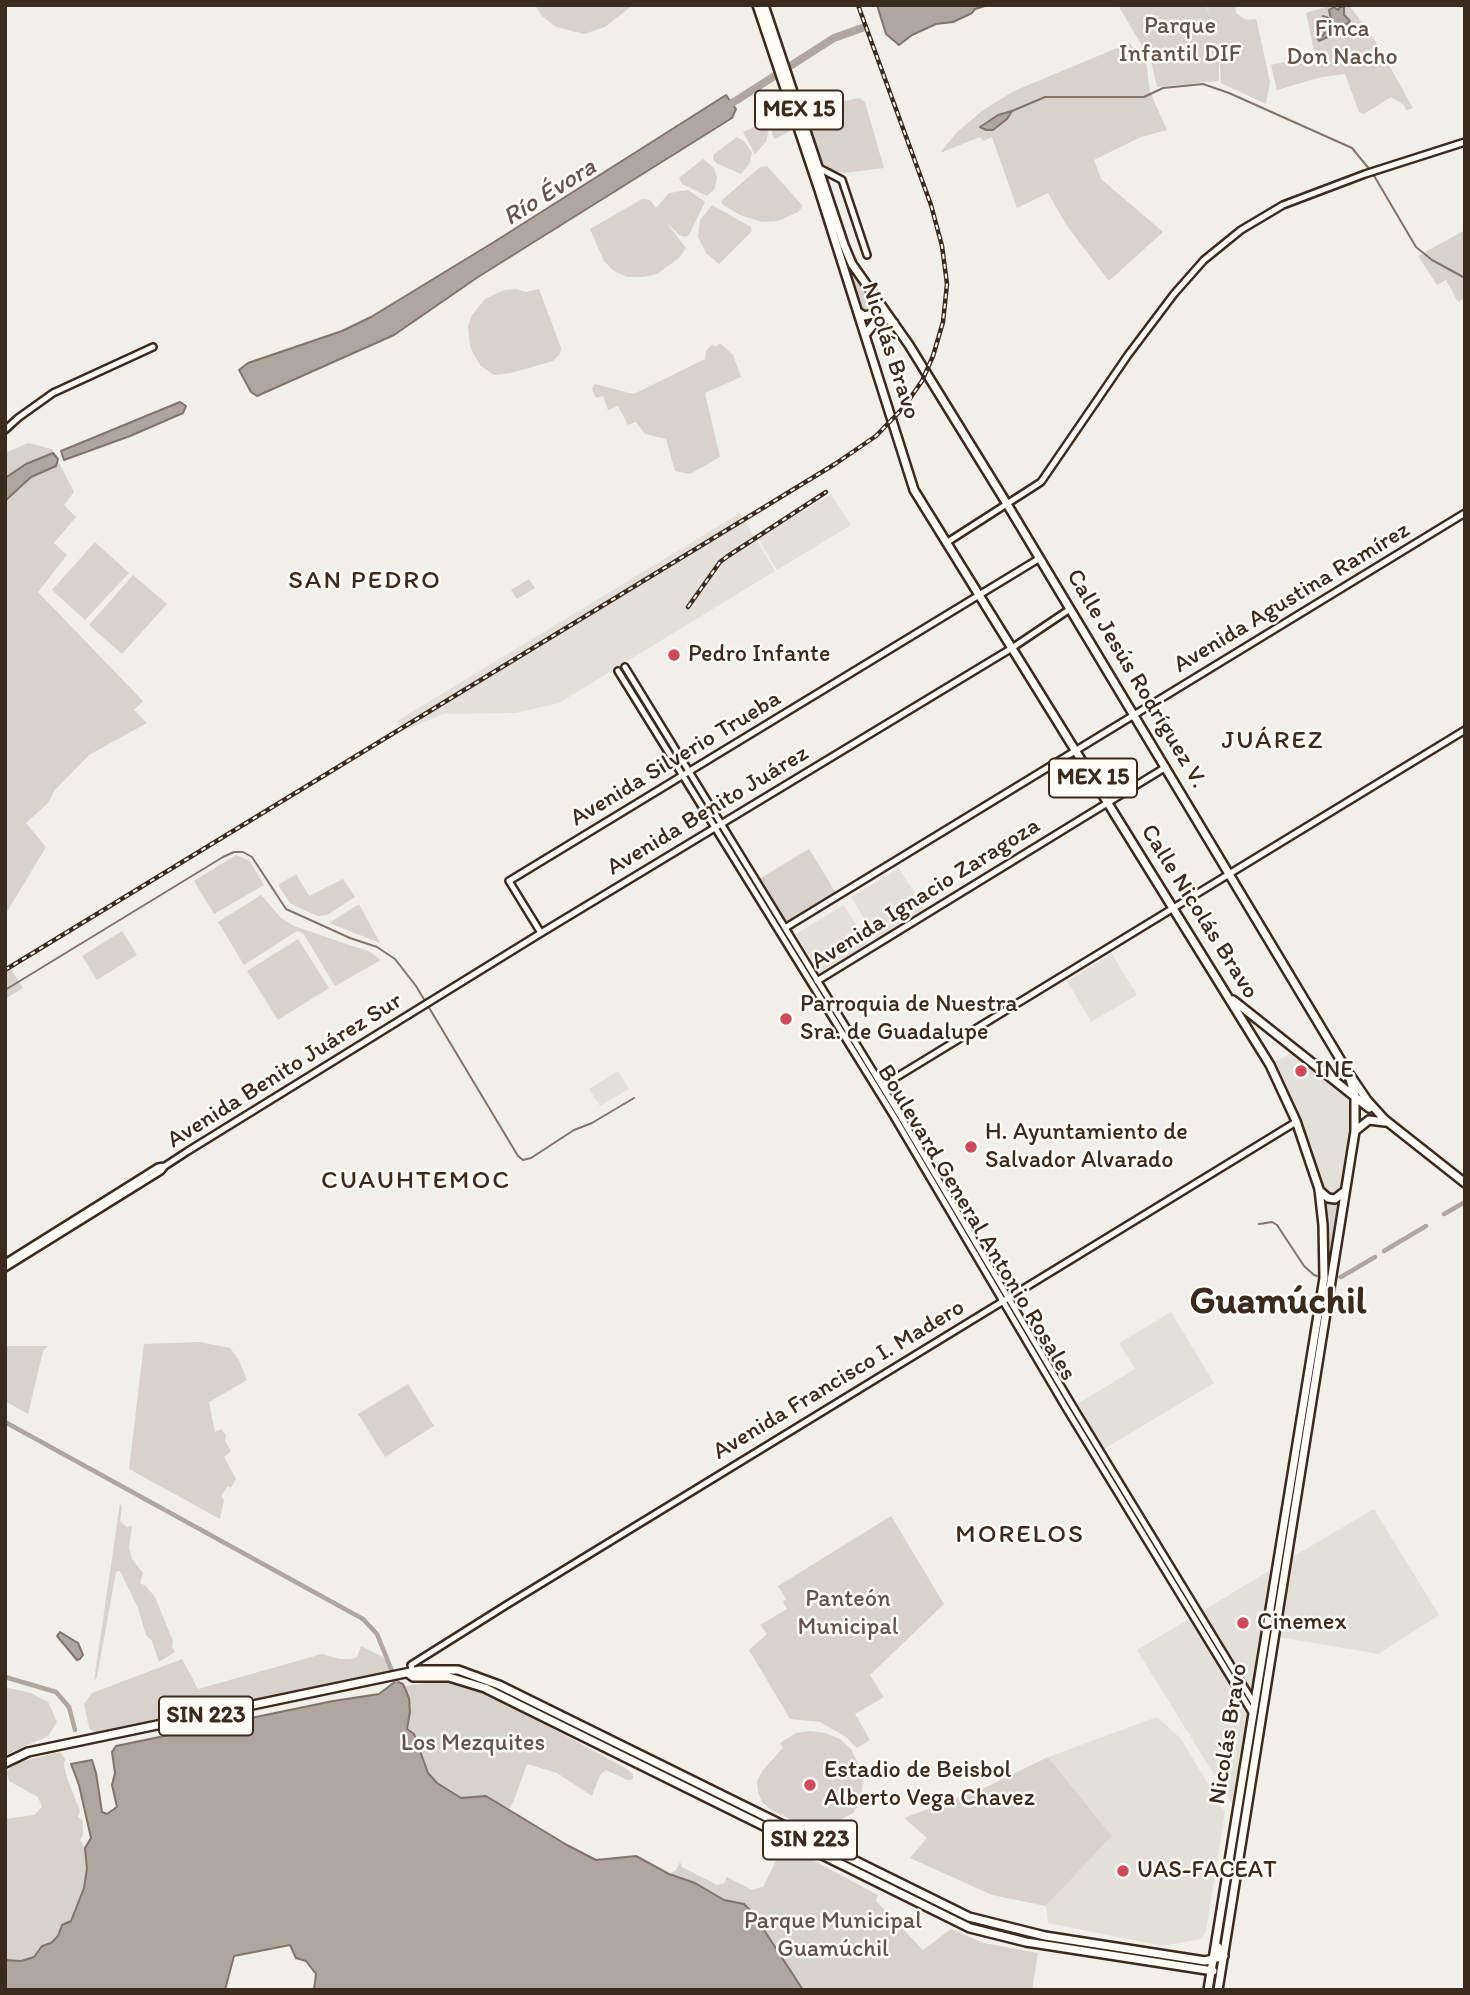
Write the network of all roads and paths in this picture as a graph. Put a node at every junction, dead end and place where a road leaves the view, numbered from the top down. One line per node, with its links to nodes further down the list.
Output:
1 (757, 5): 3 (main road, MEX 15)
2 (764, 5): 3 (main road, MEX 15)
3 (770, 32): 5 (main road, MEX 15); 6 (main road, MEX 15)
4 (1465, 142): 15 (street)
5 (818, 168): 6 (main road, MEX 15); 7 (street)
6 (822, 190): 8 (main road, Calle Jesús Rodríguez V. / MEX 15); 9 (main road, Nicolás Bravo / MEX 15)
7 (867, 255)
8 (876, 298): 9 (main road); 10 (main road, Calle Jesús Rodríguez V. / MEX 15)
9 (857, 312): 11 (main road, Nicolás Bravo / MEX 15)
10 (895, 323): 11 (main road); 15 (main road, Calle Jesús Rodríguez V. / MEX 15)
11 (865, 335): 14 (main road, Nicolás Bravo / MEX 15)
12 (153, 347): 13 (street)
13 (5, 430)
14 (900, 443): 17 (main road, Calle Nicolás Bravo / MEX 15)
15 (1007, 504): 17 (street); 18 (main road, Calle Jesús Rodríguez V. / MEX 15)
16 (1465, 513): 24 (street, Avenida Agustina Ramírez)
17 (946, 543): 19 (main road, Calle Nicolás Bravo / MEX 15)
18 (1040, 558): 19 (street, Avenida Silverio Trueba); 20 (main road, Calle Jesús Rodríguez V. / MEX 15)
19 (979, 595): 21 (main road, Calle Nicolás Bravo / MEX 15); 28 (street, Avenida Silverio Trueba)
20 (1070, 609): 21 (street); 24 (main road, Calle Jesús Rodríguez V. / MEX 15)
21 (1012, 648): 26 (main road, Calle Nicolás Bravo / MEX 15); 31 (street, Avenida Benito Juárez)
22 (625, 667): 28 (street, Boulevard General Antonio Rosales)
23 (618, 671): 29 (street, Boulevard General Antonio Rosales)
24 (1134, 715): 26 (street, Avenida Agustina Ramírez); 27 (main road, Calle Jesús Rodríguez V. / MEX 15)
25 (1465, 730): 33 (street)
26 (1076, 750): 30 (main road, Calle Nicolás Bravo / MEX 15); 35 (street, Avenida Agustina Ramírez)
27 (1166, 767): 30 (street, Avenida Ignacio Zaragoza); 33 (main road, Calle Jesús Rodríguez V. / MEX 15)
28 (689, 772): 29 (street, Avenida Silverio Trueba); 31 (street, Boulevard General Antonio Rosales)
29 (682, 775): 32 (street, Boulevard General Antonio Rosales); 37 (street, Avenida Silverio Trueba)
30 (1108, 802): 34 (main road, Calle Nicolás Bravo / MEX 15); 38 (street, Avenida Ignacio Zaragoza)
31 (721, 824): 32 (street, Avenida Benito Juárez); 35 (street, Boulevard General Antonio Rosales)
32 (715, 828): 36 (street, Boulevard General Antonio Rosales); 37 (street, Avenida Benito Juárez)
33 (1230, 872): 34 (street); 42 (main road, Calle Jesús Rodríguez V. / MEX 15)
34 (1172, 907): 40 (main road, Calle Nicolás Bravo / MEX 15); 43 (street)
35 (785, 928): 36 (street, Avenida Agustina Ramírez); 38 (street, Boulevard General Antonio Rosales)
36 (779, 932): 39 (street, Boulevard General Antonio Rosales)
37 (541, 933): 41 (street, Avenida Benito Juárez)
38 (818, 981): 39 (street, Avenida Ignacio Zaragoza); 43 (street, Boulevard General Antonio Rosales)
39 (811, 985): 43 (street, Boulevard General Antonio Rosales)
40 (1227, 995): 44 (main road); 45 (main road, Calle Nicolás Bravo / MEX 15)
41 (424, 1006): 51 (street, Avenida Benito Juárez Sur)
42 (1346, 1069): 44 (main road, MEX 15); 46 (main road, Calle Jesús Rodríguez V.)
43 (879, 1088): 53 (street, Boulevard General Antonio Rosales); 54 (street, Boulevard General Antonio Rosales)
44 (1355, 1096): 46 (main road); 47 (main road, MEX 15)
45 (1296, 1122): 49 (main road, Calle Nicolás Bravo / MEX 15); 53 (street, Avenida Francisco I. Madero)
46 (1387, 1122): 47 (main road); 48 (main road)
47 (1355, 1131): 50 (main road, MEX 15)
48 (1465, 1183)
49 (1318, 1189): 50 (main road); 52 (main road, Calle Nicolás Bravo / MEX 15)
50 (1345, 1191): 57 (main road, MEX 15)
51 (5, 1265)
52 (1324, 1278): 56 (main road, Nicolás Bravo / MEX 15)
53 (1009, 1297): 54 (street, Avenida Francisco I. Madero); 56 (street, Boulevard General Antonio Rosales)
54 (1003, 1301): 55 (street, Avenida Francisco I. Madero); 59 (street, Boulevard General Antonio Rosales)
55 (412, 1674): 58 (main road, SIN 223); 60 (main road, SIN 223); 62 (main road, SIN 223)
56 (1254, 1704): 57 (street); 59 (main road, Nicolás Bravo / MEX 15)
57 (1265, 1706): 61 (main road, MEX 15)
58 (544, 1707): 60 (main road); 65 (main road, SIN 223)
59 (1252, 1714): 61 (street); 63 (main road, Nicolás Bravo / MEX 15)
60 (540, 1716): 66 (main road, SIN 223)
61 (1263, 1716): 64 (main road, MEX 15)
62 (5, 1763)
63 (1227, 1868): 64 (main road); 65 (main road, Nicolás Bravo / MEX 15)
64 (1224, 1956): 65 (main road); 67 (main road, MEX 15)
65 (1212, 1961): 66 (main road, Nicolás Bravo / MEX 15)
66 (1211, 1971): 67 (main road, SIN 223); 68 (main road, Nicolás Bravo / MEX 15)
67 (1221, 1973): 69 (main road, MEX 15)
68 (1208, 1990)
69 (1218, 1990)

